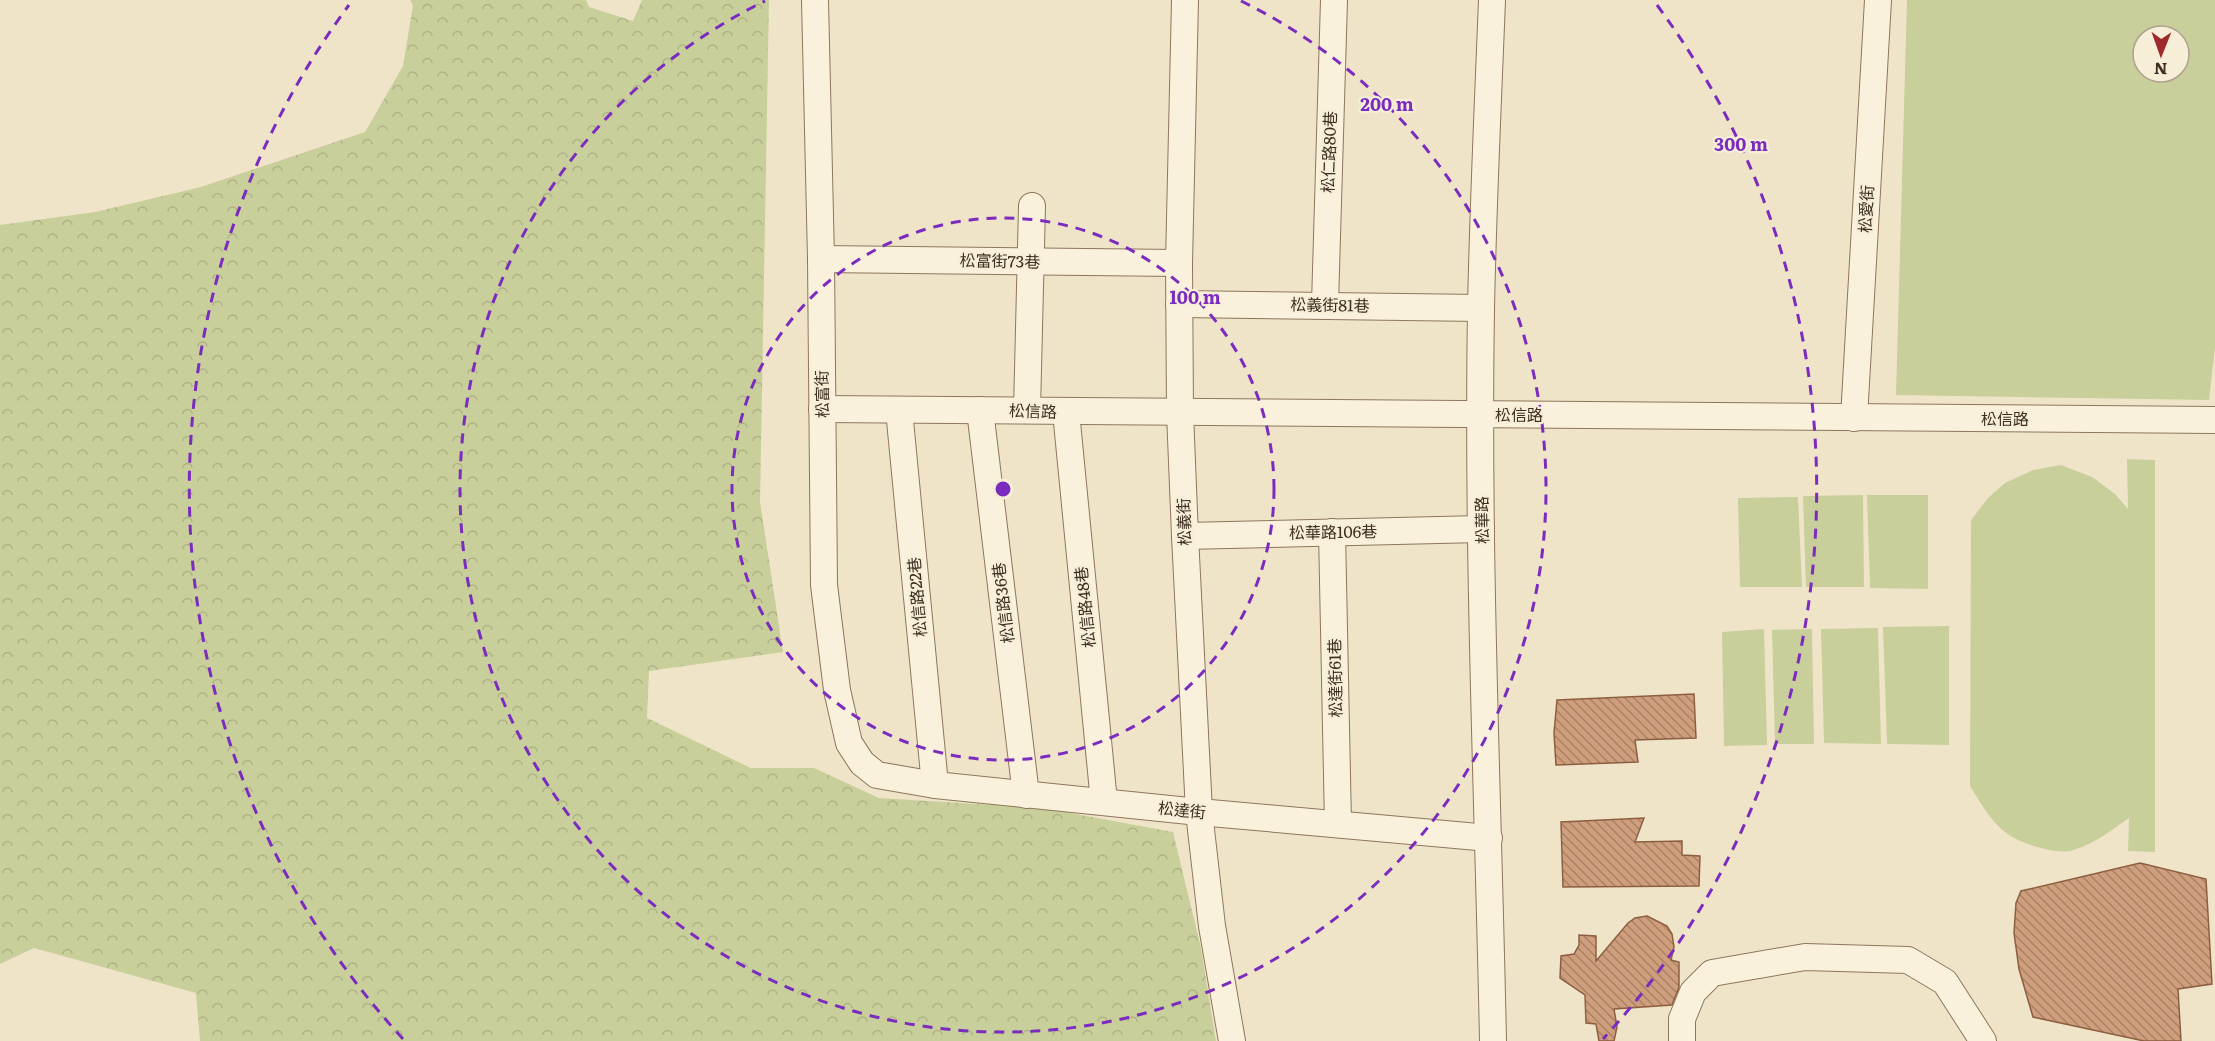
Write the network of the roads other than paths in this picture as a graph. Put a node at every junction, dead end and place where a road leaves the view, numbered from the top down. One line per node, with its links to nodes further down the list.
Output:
1 (815, 0): 7 (street, 松富街)
2 (1185, 0): 9 (street, 松義街)
3 (1334, 0): 11 (street, 松仁路80巷)
4 (1492, 0): 12 (street, 松華路)
5 (1878, 0): 20 (street, 松愛街)
6 (1032, 206): 8 (street)
7 (821, 259): 8 (street, 松富街73巷); 13 (street, 松富街)
8 (1031, 261): 9 (street, 松富街73巷); 16 (street)
9 (1179, 263): 10 (street, 松義街)
10 (1179, 304): 11 (street, 松義街81巷); 18 (street, 松義街)
11 (1325, 304): 12 (street, 松義街81巷)
12 (1481, 308): 19 (street, 松華路)
13 (822, 409): 14 (street, 松信路); 25 (street, 松富街)
14 (899, 410): 15 (street, 松信路); 26 (street, 松信路22巷)
15 (980, 410): 16 (street, 松信路); 27 (street, 松信路36巷)
16 (1027, 410): 17 (street, 松信路)
17 (1066, 412): 18 (street, 松信路); 28 (street, 松信路48巷)
18 (1180, 413): 19 (street, 松信路); 24 (street, 松義街)
19 (1481, 415): 20 (street, 松信路); 22 (street, 松華路)
20 (1854, 418): 21 (street, 松信路)
21 (2215, 420)
22 (1481, 529): 23 (street, 松華路106巷); 31 (street, 松華路)
23 (1332, 532): 24 (street, 松華路106巷); 30 (street, 松達街61巷)
24 (1185, 536): 29 (street, 松義街)
25 (877, 775): 26 (street, 松達街)
26 (934, 785): 27 (street, 松達街)
27 (1026, 795): 28 (street, 松達街)
28 (1104, 802): 29 (street, 松達街)
29 (1199, 812): 30 (street, 松達街); 32 (street, 松義街)
30 (1338, 824): 31 (street, 松達街)
31 (1489, 838): 33 (street, 松華路)
32 (1232, 1041)
33 (1493, 1041)
34 (1682, 1041): 35 (street)
35 (1983, 1041)

